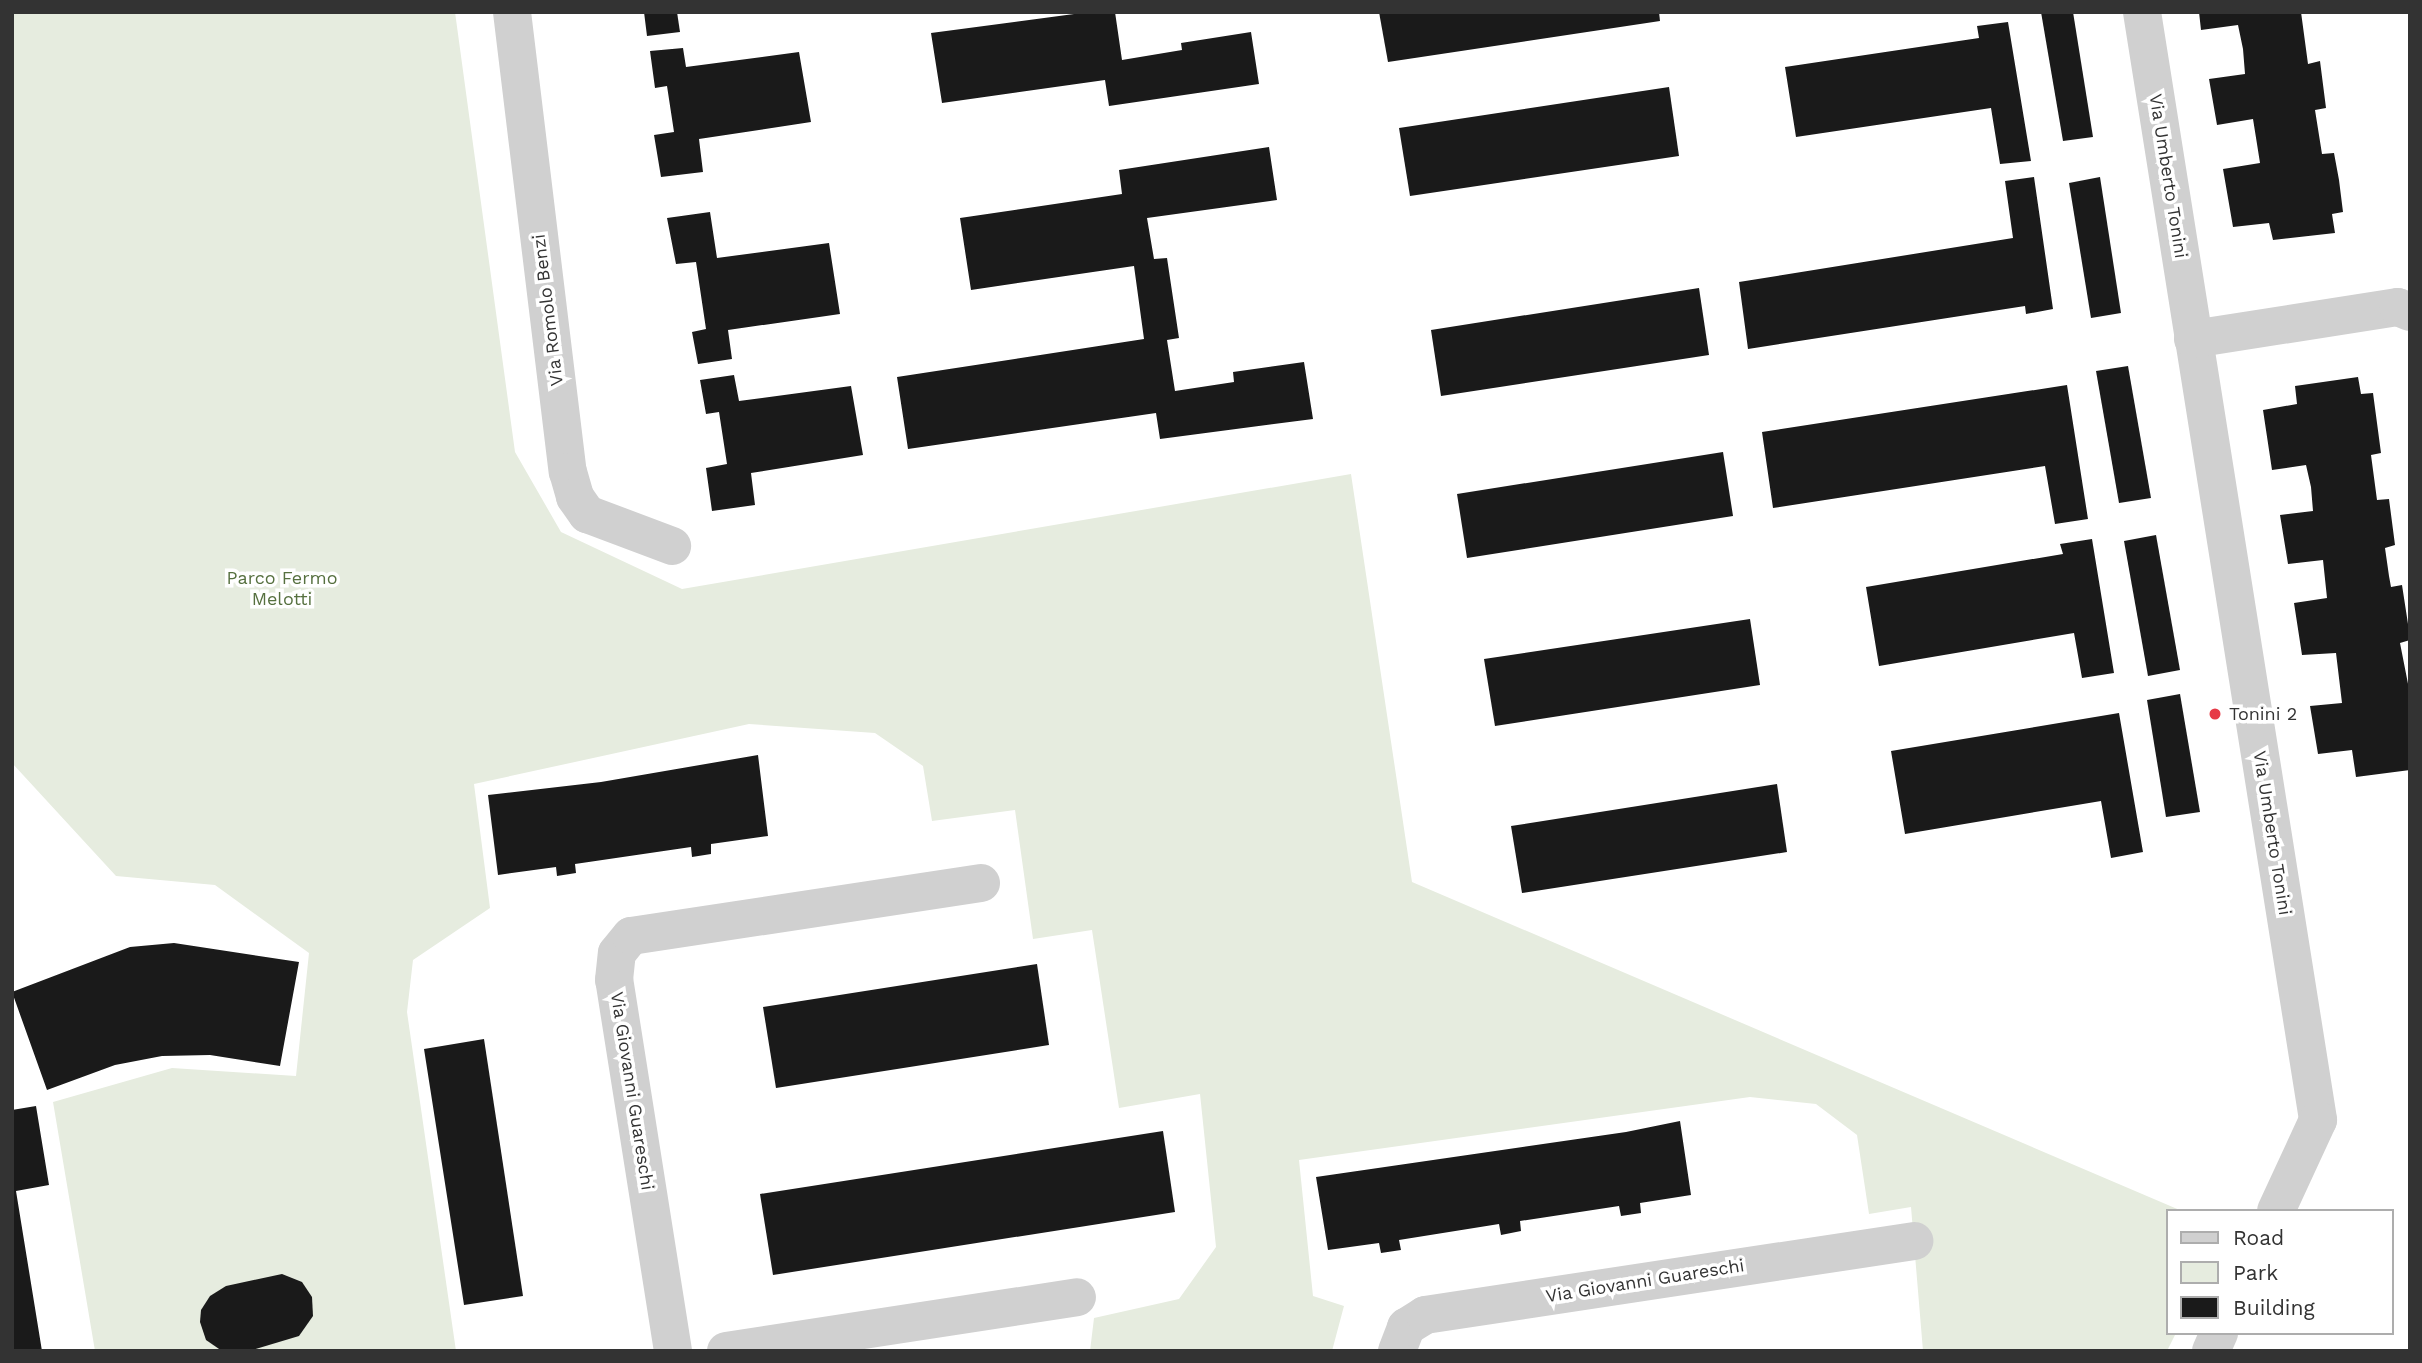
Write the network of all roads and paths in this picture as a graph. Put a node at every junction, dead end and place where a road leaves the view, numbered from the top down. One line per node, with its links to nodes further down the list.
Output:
1 (512, 12): 5 (street, Via Romolo Benzi)
2 (2142, 12): 4 (street, Via Umberto Tonini)
3 (2410, 312): 4 (street)
4 (2193, 339): 7 (street, Via Umberto Tonini)
5 (672, 546)
6 (981, 883): 11 (street, Via Giovanni Guareschi)
7 (2277, 1209)
8 (1914, 1241): 13 (street, Via Giovanni Guareschi)
9 (1077, 1297): 12 (street)
10 (2218, 1335): 14 (street)
11 (673, 1351)
12 (726, 1351)
13 (1397, 1351)
14 (2211, 1351)

